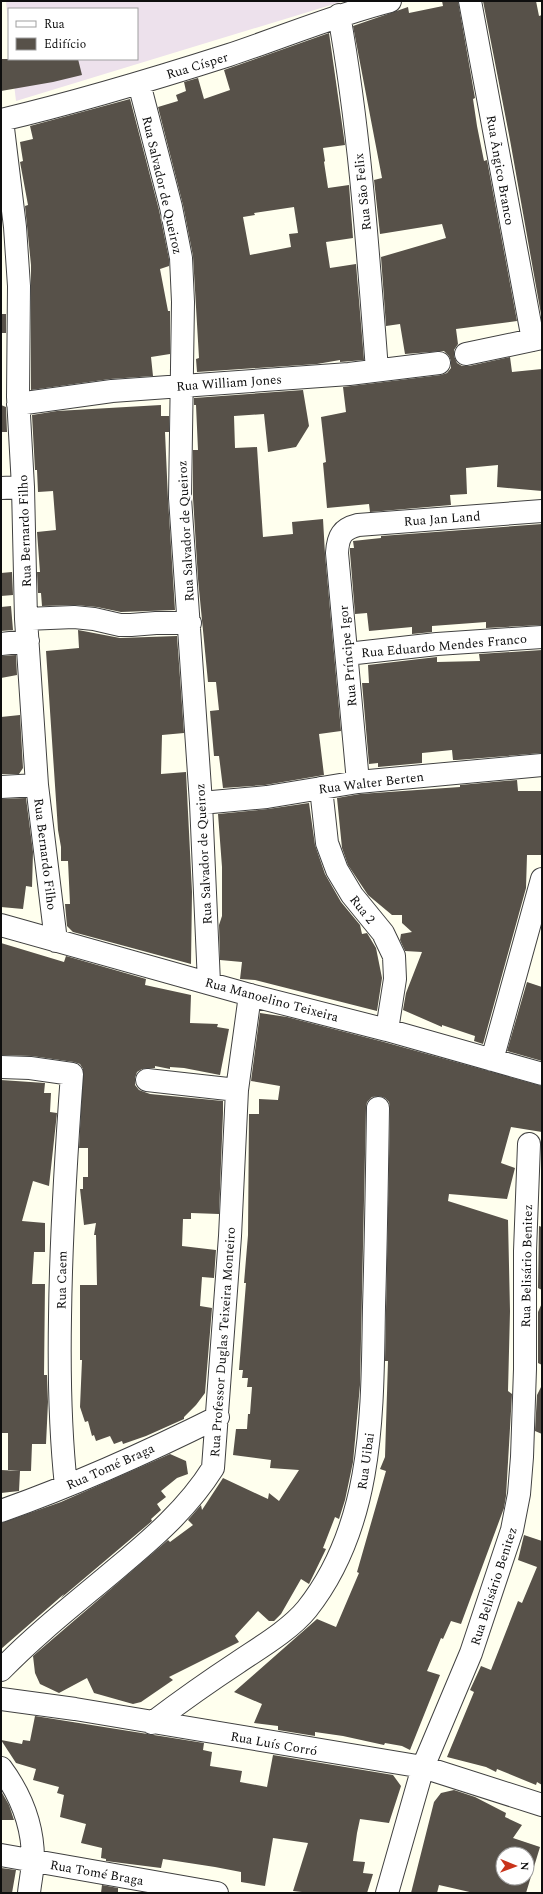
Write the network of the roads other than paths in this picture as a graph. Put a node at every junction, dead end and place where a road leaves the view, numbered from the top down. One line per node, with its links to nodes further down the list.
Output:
1 (390, 1): 3 (street, Rua Císper)
2 (470, 1): 7 (street, Rua Ãngico Branco)
3 (339, 15): 4 (street, Rua Císper); 10 (street, Rua São Felix)
4 (139, 83): 5 (street, Rua Císper); 11 (street, Rua Salvador de Queiroz)
5 (2, 120): 6 (street, Rua Bernardo Filho)
6 (10, 287): 12 (street, Rua Bernardo Filho)
7 (537, 338): 8 (street)
8 (466, 354)
9 (439, 362): 10 (street, Rua William Jones)
10 (378, 370): 11 (street, Rua William Jones)
11 (181, 385): 12 (street, Rua William Jones); 18 (street, Rua Salvador de Queiroz)
12 (12, 399): 14 (street, Rua Bernardo Filho)
13 (1, 488): 14 (street)
14 (23, 488): 17 (street, Rua Bernardo Filho)
15 (542, 511): 16 (street, Rua Jan Land)
16 (344, 531): 22 (street, Rua Príncipe Igor)
17 (26, 619): 18 (street); 20 (street, Rua Bernardo Filho)
18 (190, 623): 28 (street, Rua Salvador de Queiroz)
19 (542, 637): 22 (street, Rua Eduardo Mendes Franco)
20 (28, 642): 21 (street); 25 (street, Rua Bernardo Filho)
21 (1, 644)
22 (347, 654): 24 (street, Rua Príncipe Igor)
23 (542, 765): 24 (street, Rua Walter Berten)
24 (358, 782): 27 (street, Rua Walter Berten)
25 (37, 785): 26 (street); 31 (street, Rua Bernardo Filho)
26 (1, 787)
27 (321, 788): 28 (street, Rua Walter Berten); 34 (street, Rua 2)
28 (201, 803): 32 (street, Rua Salvador de Queiroz)
29 (542, 879): 35 (street)
30 (1, 925): 31 (street, Rua Manoelino Teixeira)
31 (56, 940): 32 (street, Rua Manoelino Teixeira)
32 (209, 983): 33 (street, Rua Manoelino Teixeira)
33 (250, 995): 34 (street, Rua Manoelino Teixeira); 39 (street, Rua Professor Duglas Teixeira Monteiro)
34 (387, 1030): 35 (street, Rua Manoelino Teixeira)
35 (492, 1060): 37 (street, Rua Manoelino Teixeira)
36 (1, 1068): 47 (street, Rua Caem)
37 (542, 1074)
38 (147, 1080): 39 (street)
39 (236, 1090): 44 (street, Rua Professor Duglas Teixeira Monteiro)
40 (378, 1108): 51 (street, Rua Uibai)
41 (529, 1144): 42 (street, Rua Belisário Benitez)
42 (533, 1255): 43 (street, Rua Belisário Benitez)
43 (534, 1373): 52 (street, Rua Belisário Benitez)
44 (218, 1417): 45 (street, Rua Tomé Braga); 46 (street, Rua Professor Duglas Teixeira Monteiro)
45 (184, 1434): 46 (street); 47 (street, Rua Tomé Braga)
46 (213, 1468): 49 (street, Rua Professor Duglas Teixeira Monteiro)
47 (66, 1486): 48 (street, Rua Tomé Braga)
48 (1, 1511)
49 (1, 1670)
50 (1, 1699): 51 (street, Rua Luís Corró)
51 (152, 1723): 52 (street, Rua Luís Corró)
52 (423, 1767): 54 (street, Rua Luís Corró); 59 (street, Rua Belisário Benitez)
53 (1, 1768): 56 (street)
54 (542, 1805)
55 (1, 1855): 56 (street, Rua Tomé Braga)
56 (33, 1860): 57 (street); 58 (street, Rua Tomé Braga)
57 (29, 1893)
58 (216, 1893)
59 (387, 1893)

